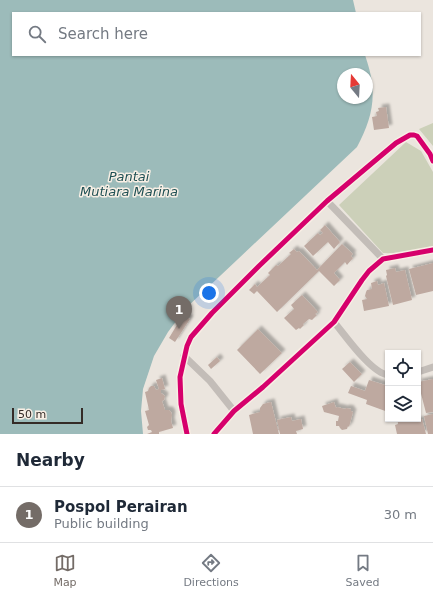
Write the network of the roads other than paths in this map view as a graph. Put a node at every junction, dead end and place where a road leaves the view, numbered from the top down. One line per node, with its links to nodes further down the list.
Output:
1 (433, 161): 2 (street)
2 (327, 201): 4 (street); 6 (street)
3 (433, 250): 4 (street)
4 (382, 259): 5 (street)
5 (334, 322): 9 (street); 10 (street)
6 (184, 356): 10 (street); 11 (street)
7 (433, 367): 8 (street)
8 (421, 371)
9 (385, 374)
10 (234, 411): 12 (street)
11 (187, 434)
12 (214, 434)

